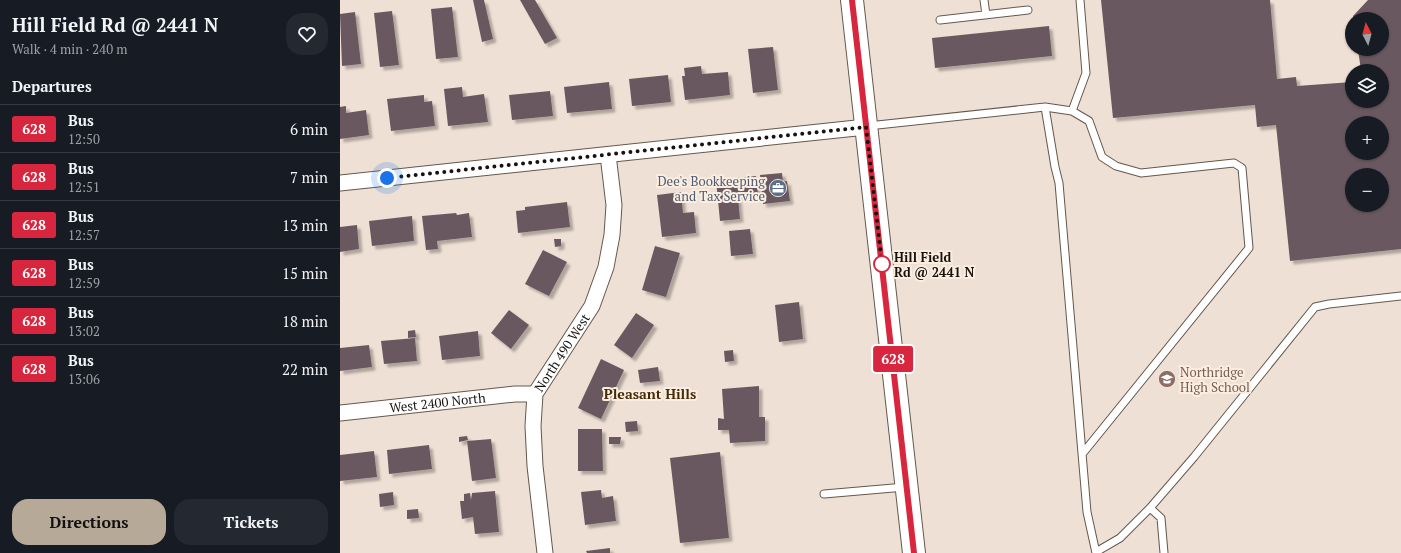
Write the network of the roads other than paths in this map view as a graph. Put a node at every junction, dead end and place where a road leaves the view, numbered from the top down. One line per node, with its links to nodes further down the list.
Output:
1 (852, 0): 9 (main road)
2 (984, 0): 5 (lane)
3 (1080, 0): 8 (lane)
4 (1028, 10): 5 (lane)
5 (986, 15): 6 (lane)
6 (940, 20)
7 (1045, 107): 8 (lane); 9 (lane); 15 (lane)
8 (1072, 111): 15 (lane)
9 (866, 127): 10 (street); 16 (main road)
10 (608, 155): 11 (street); 13 (street, North 490 West)
11 (340, 183)
12 (1401, 296): 18 (lane)
13 (535, 394): 14 (street, West 2400 North); 19 (street, North 490 West)
14 (340, 413)
15 (1083, 453): 21 (lane)
16 (908, 487): 17 (lane); 20 (main road)
17 (824, 494)
18 (1150, 508): 21 (lane); 22 (lane)
19 (545, 553)
20 (914, 553)
21 (1096, 553)
22 (1164, 553)

